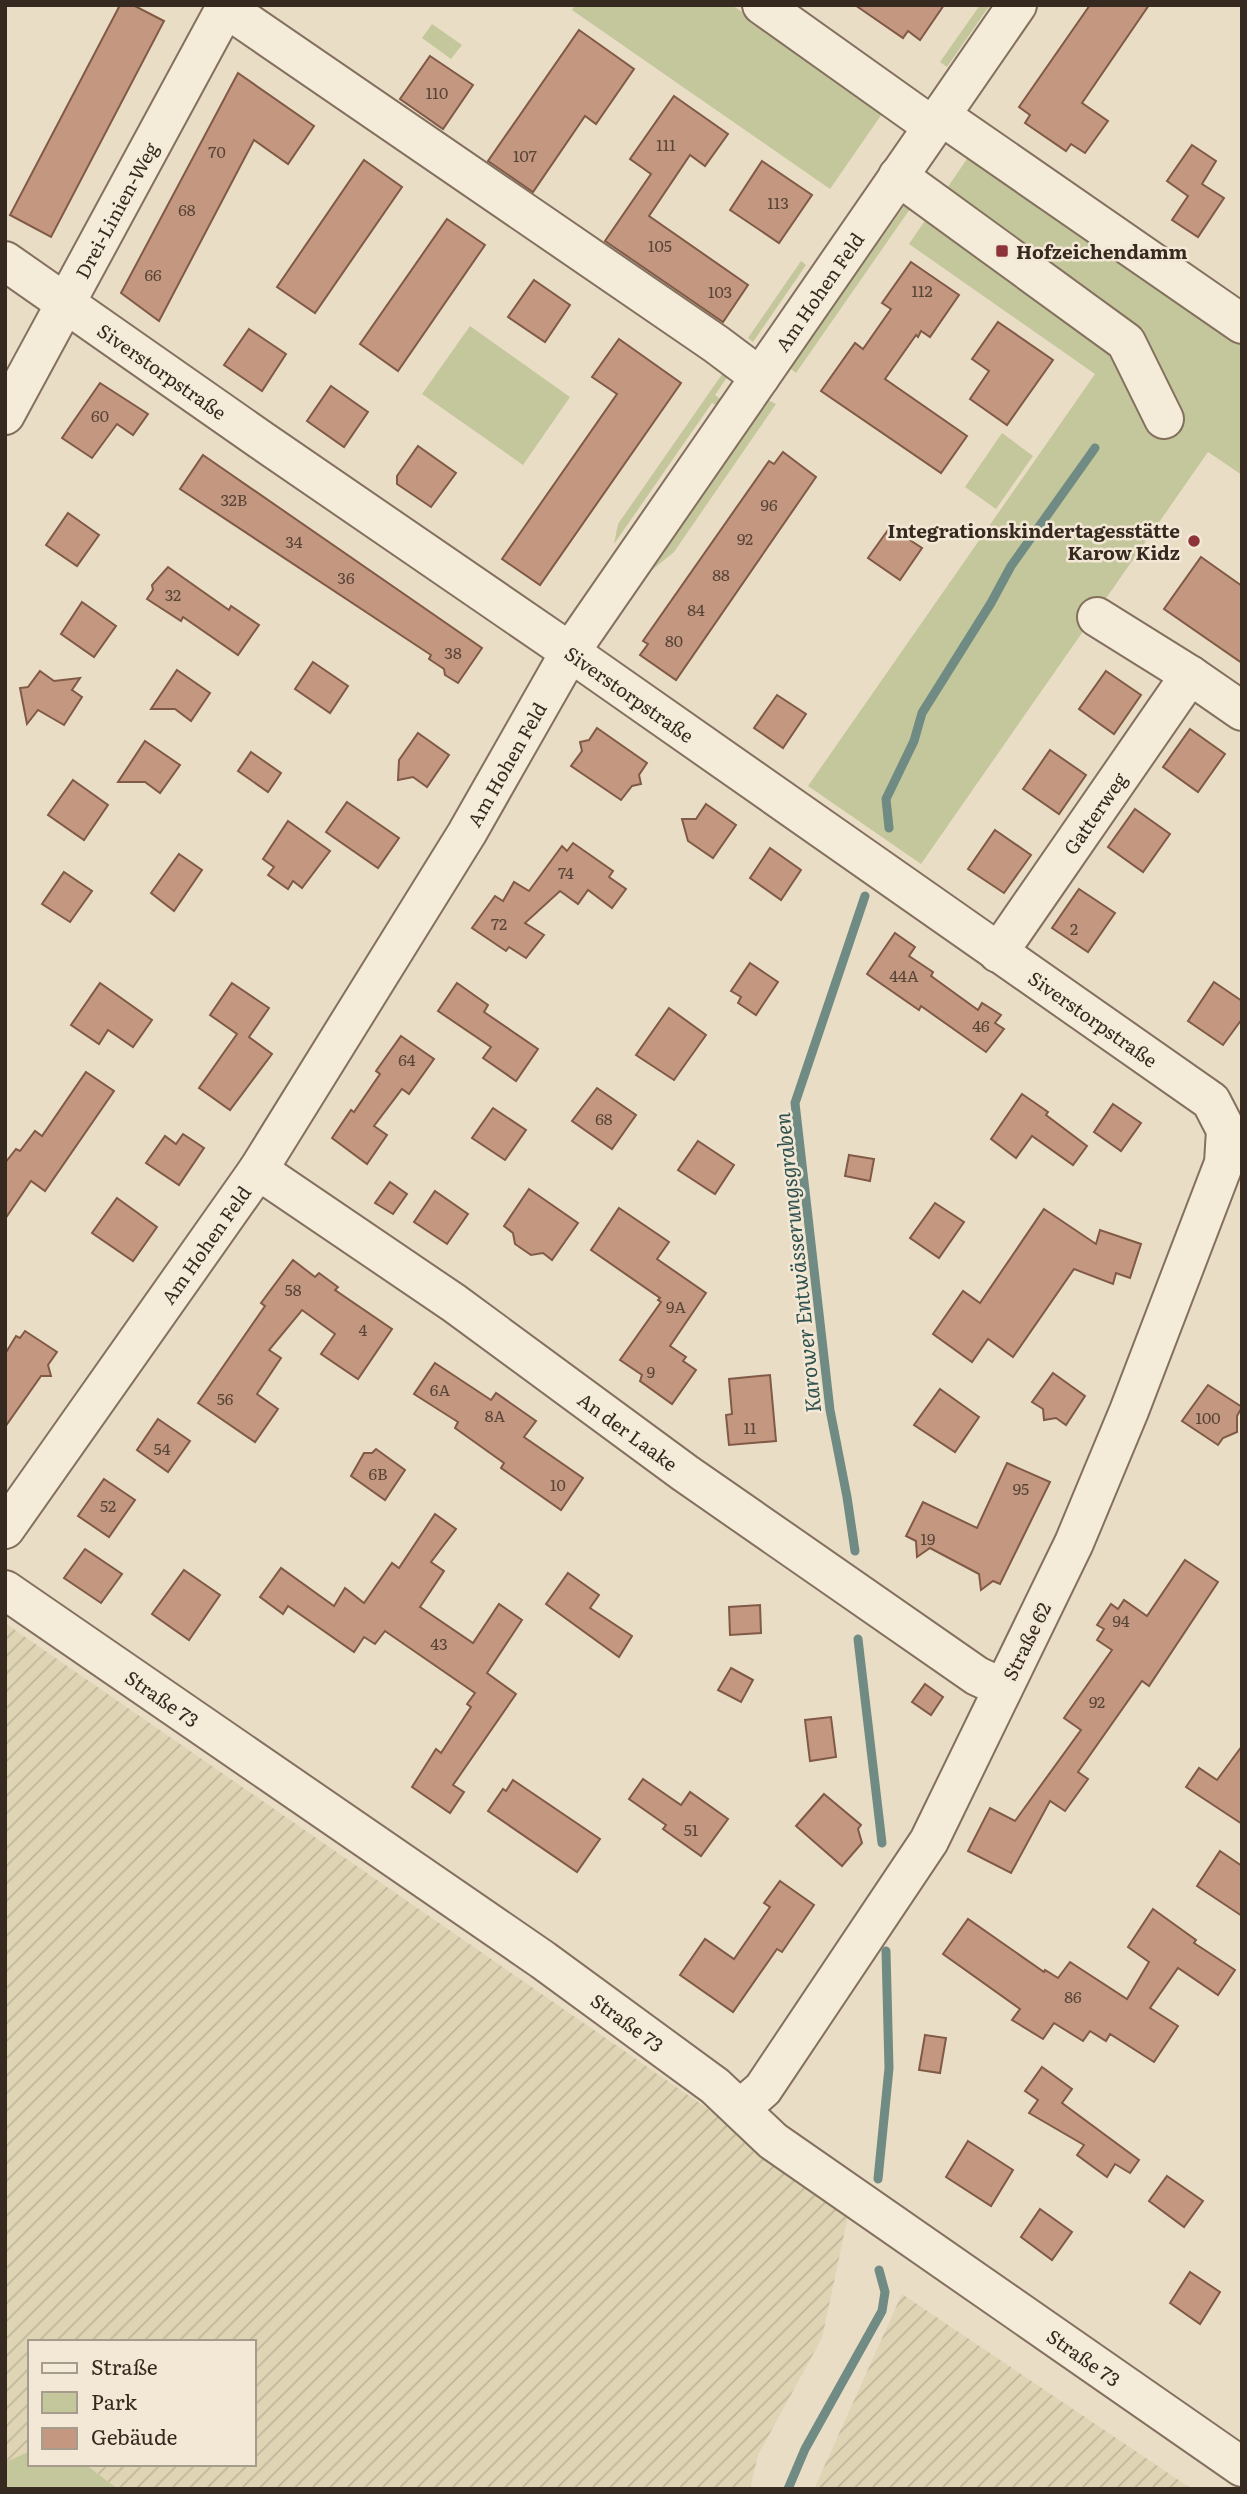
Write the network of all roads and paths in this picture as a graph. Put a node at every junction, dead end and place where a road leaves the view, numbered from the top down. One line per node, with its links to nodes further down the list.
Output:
1 (762, 5): 4 (street)
2 (1017, 5): 4 (street, Am Hohen Feld)
3 (226, 6): 7 (street, Drei-Linien-Weg); 9 (street)
4 (936, 120): 5 (street, Am Hohen Feld); 8 (street)
5 (898, 176): 9 (street, Am Hohen Feld); 11 (street)
6 (5, 261): 7 (street, Siverstorpstraße)
7 (67, 304): 10 (street, Drei-Linien-Weg); 13 (street, Siverstorpstraße)
8 (1242, 324)
9 (760, 377): 13 (street, Am Hohen Feld)
10 (5, 415)
11 (1164, 419)
12 (1097, 617): 14 (street)
13 (570, 652): 16 (street, Siverstorpstraße); 18 (street, Am Hohen Feld)
14 (1191, 676): 15 (street); 16 (street, Gatterweg)
15 (1242, 711)
16 (998, 953): 17 (street, Siverstorpstraße)
17 (1234, 1129): 21 (street, Straße 62)
18 (258, 1170): 19 (street, Am Hohen Feld); 21 (street, An der Laake)
19 (5, 1529)
20 (5, 1590): 22 (street, Straße 73)
21 (1003, 1688): 22 (street, Straße 62)
22 (740, 2109): 23 (street, Straße 73)
23 (1242, 2467)

